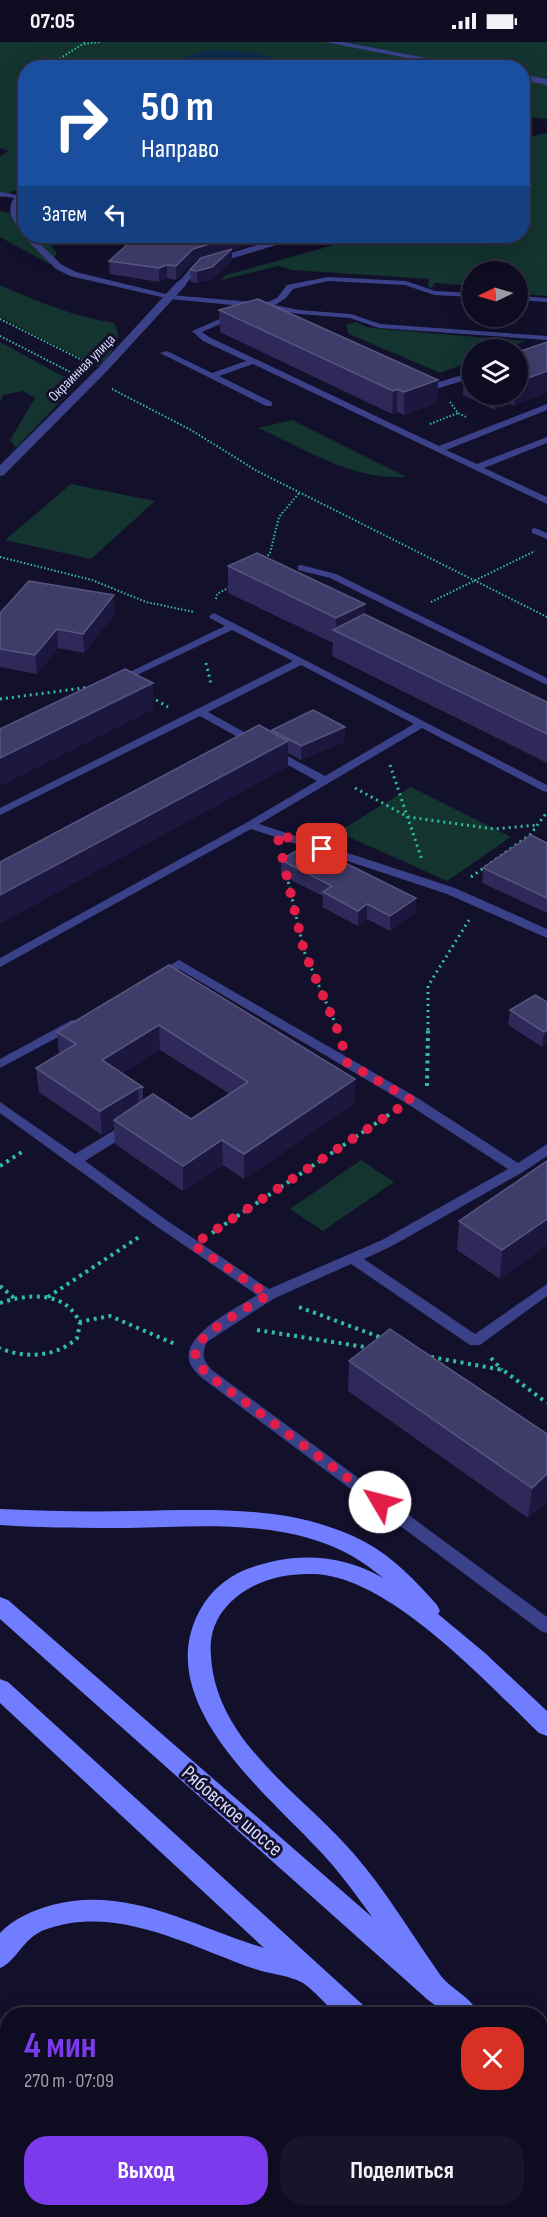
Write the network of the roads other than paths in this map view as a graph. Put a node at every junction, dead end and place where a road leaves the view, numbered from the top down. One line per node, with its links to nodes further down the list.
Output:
1 (329, 42): 2 (street)
2 (430, 60)
3 (530, 79): 4 (street)
4 (547, 82)
5 (0, 194): 6 (lane)
6 (18, 196)
7 (18, 197): 8 (lane)
8 (18, 222)
9 (35, 243): 13 (lane)
10 (273, 243): 11 (lane)
11 (183, 283): 13 (street, Окраинная улица)
12 (462, 294): 16 (lane)
13 (170, 297): 16 (lane); 29 (street, Окраинная улица)
14 (528, 299): 15 (lane)
15 (547, 300)
16 (267, 306): 17 (lane); 18 (lane); 20 (lane)
17 (294, 321)
18 (547, 338)
19 (164, 353): 22 (lane)
20 (254, 362): 22 (lane); 27 (lane)
21 (411, 374): 23 (lane)
22 (212, 376): 24 (lane)
23 (462, 378)
24 (269, 404)
25 (547, 407): 27 (lane)
26 (547, 440): 28 (lane)
27 (438, 450): 28 (lane)
28 (476, 468): 30 (lane)
29 (0, 472)
30 (547, 501)
31 (535, 531): 32 (lane)
32 (547, 536)
33 (301, 568): 37 (lane)
34 (214, 616): 35 (lane)
35 (232, 626): 36 (lane); 38 (lane)
36 (300, 662): 39 (lane); 40 (lane)
37 (547, 682)
38 (101, 688)
39 (200, 712): 41 (lane); 43 (lane)
40 (422, 724): 41 (lane); 42 (lane)
41 (330, 778): 44 (lane)
42 (547, 789)
43 (0, 812)
44 (250, 825): 45 (lane); 46 (lane)
45 (547, 934)
46 (0, 963)
47 (140, 986): 54 (lane)
48 (80, 1019): 49 (lane)
49 (0, 1064)
50 (0, 1106): 53 (lane)
51 (145, 1117): 53 (lane)
52 (547, 1149): 54 (lane)
53 (74, 1161): 57 (lane)
54 (518, 1170): 55 (lane)
55 (351, 1257): 56 (lane); 57 (lane)
56 (547, 1289)
57 (268, 1295): 60 (lane)
58 (0, 1516): 61 (main road)
59 (0, 1606): 66 (main road, Рябовское шоссе)
60 (547, 1626)
61 (462, 1648): 63 (main road); 66 (main road)
62 (0, 1689): 65 (main road)
63 (547, 1726)
64 (0, 1956): 65 (main road)
65 (313, 1974): 67 (main road)
66 (437, 1991): 68 (main road, Рябовское шоссе)
67 (347, 2007)
68 (456, 2007)

